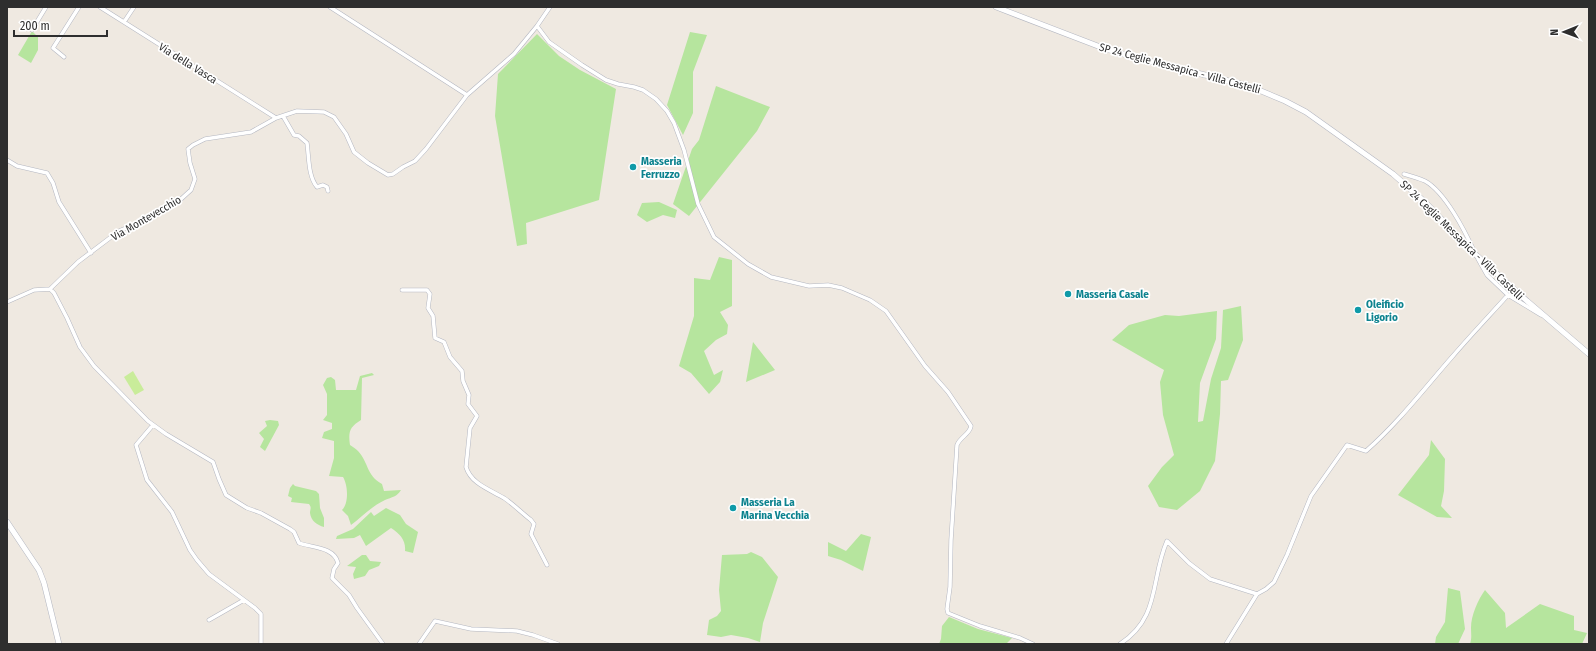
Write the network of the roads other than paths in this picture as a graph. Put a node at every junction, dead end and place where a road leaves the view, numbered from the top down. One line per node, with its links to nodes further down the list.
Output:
1 (46, 7): 10 (street)
2 (79, 7): 11 (street)
3 (100, 7): 8 (street, Via della Vasca)
4 (134, 7): 8 (street)
5 (330, 7): 12 (street)
6 (550, 7): 9 (street)
7 (996, 7): 19 (main road, SP 24 Ceglie Messapica - Villa Castelli)
8 (124, 22): 14 (street, Via della Vasca)
9 (537, 26): 12 (street); 37 (street)
10 (32, 30)
11 (64, 57)
12 (467, 95): 13 (street)
13 (283, 116): 14 (street); 17 (street)
14 (276, 118): 18 (street, Via Montevecchio)
15 (7, 160): 18 (street)
16 (1404, 174): 19 (street)
17 (328, 191)
18 (91, 253): 20 (street, Via Montevecchio)
19 (1475, 254): 22 (street); 24 (main road, SP 24 Ceglie Messapica - Villa Castelli)
20 (50, 289): 23 (street); 26 (street)
21 (402, 290): 28 (street)
22 (1508, 295): 24 (street); 29 (street)
23 (7, 302)
24 (1545, 317): 25 (main road, SP 24 Ceglie Messapica - Villa Castelli)
25 (1589, 354)
26 (153, 425): 30 (street); 34 (street)
27 (7, 522): 32 (main road)
28 (547, 565)
29 (1257, 594): 38 (street); 39 (street)
30 (244, 600): 31 (street); 33 (street)
31 (209, 620)
32 (59, 644)
33 (261, 644)
34 (383, 644)
35 (419, 644): 36 (street)
36 (558, 644)
37 (1033, 644)
38 (1120, 644)
39 (1226, 644)

